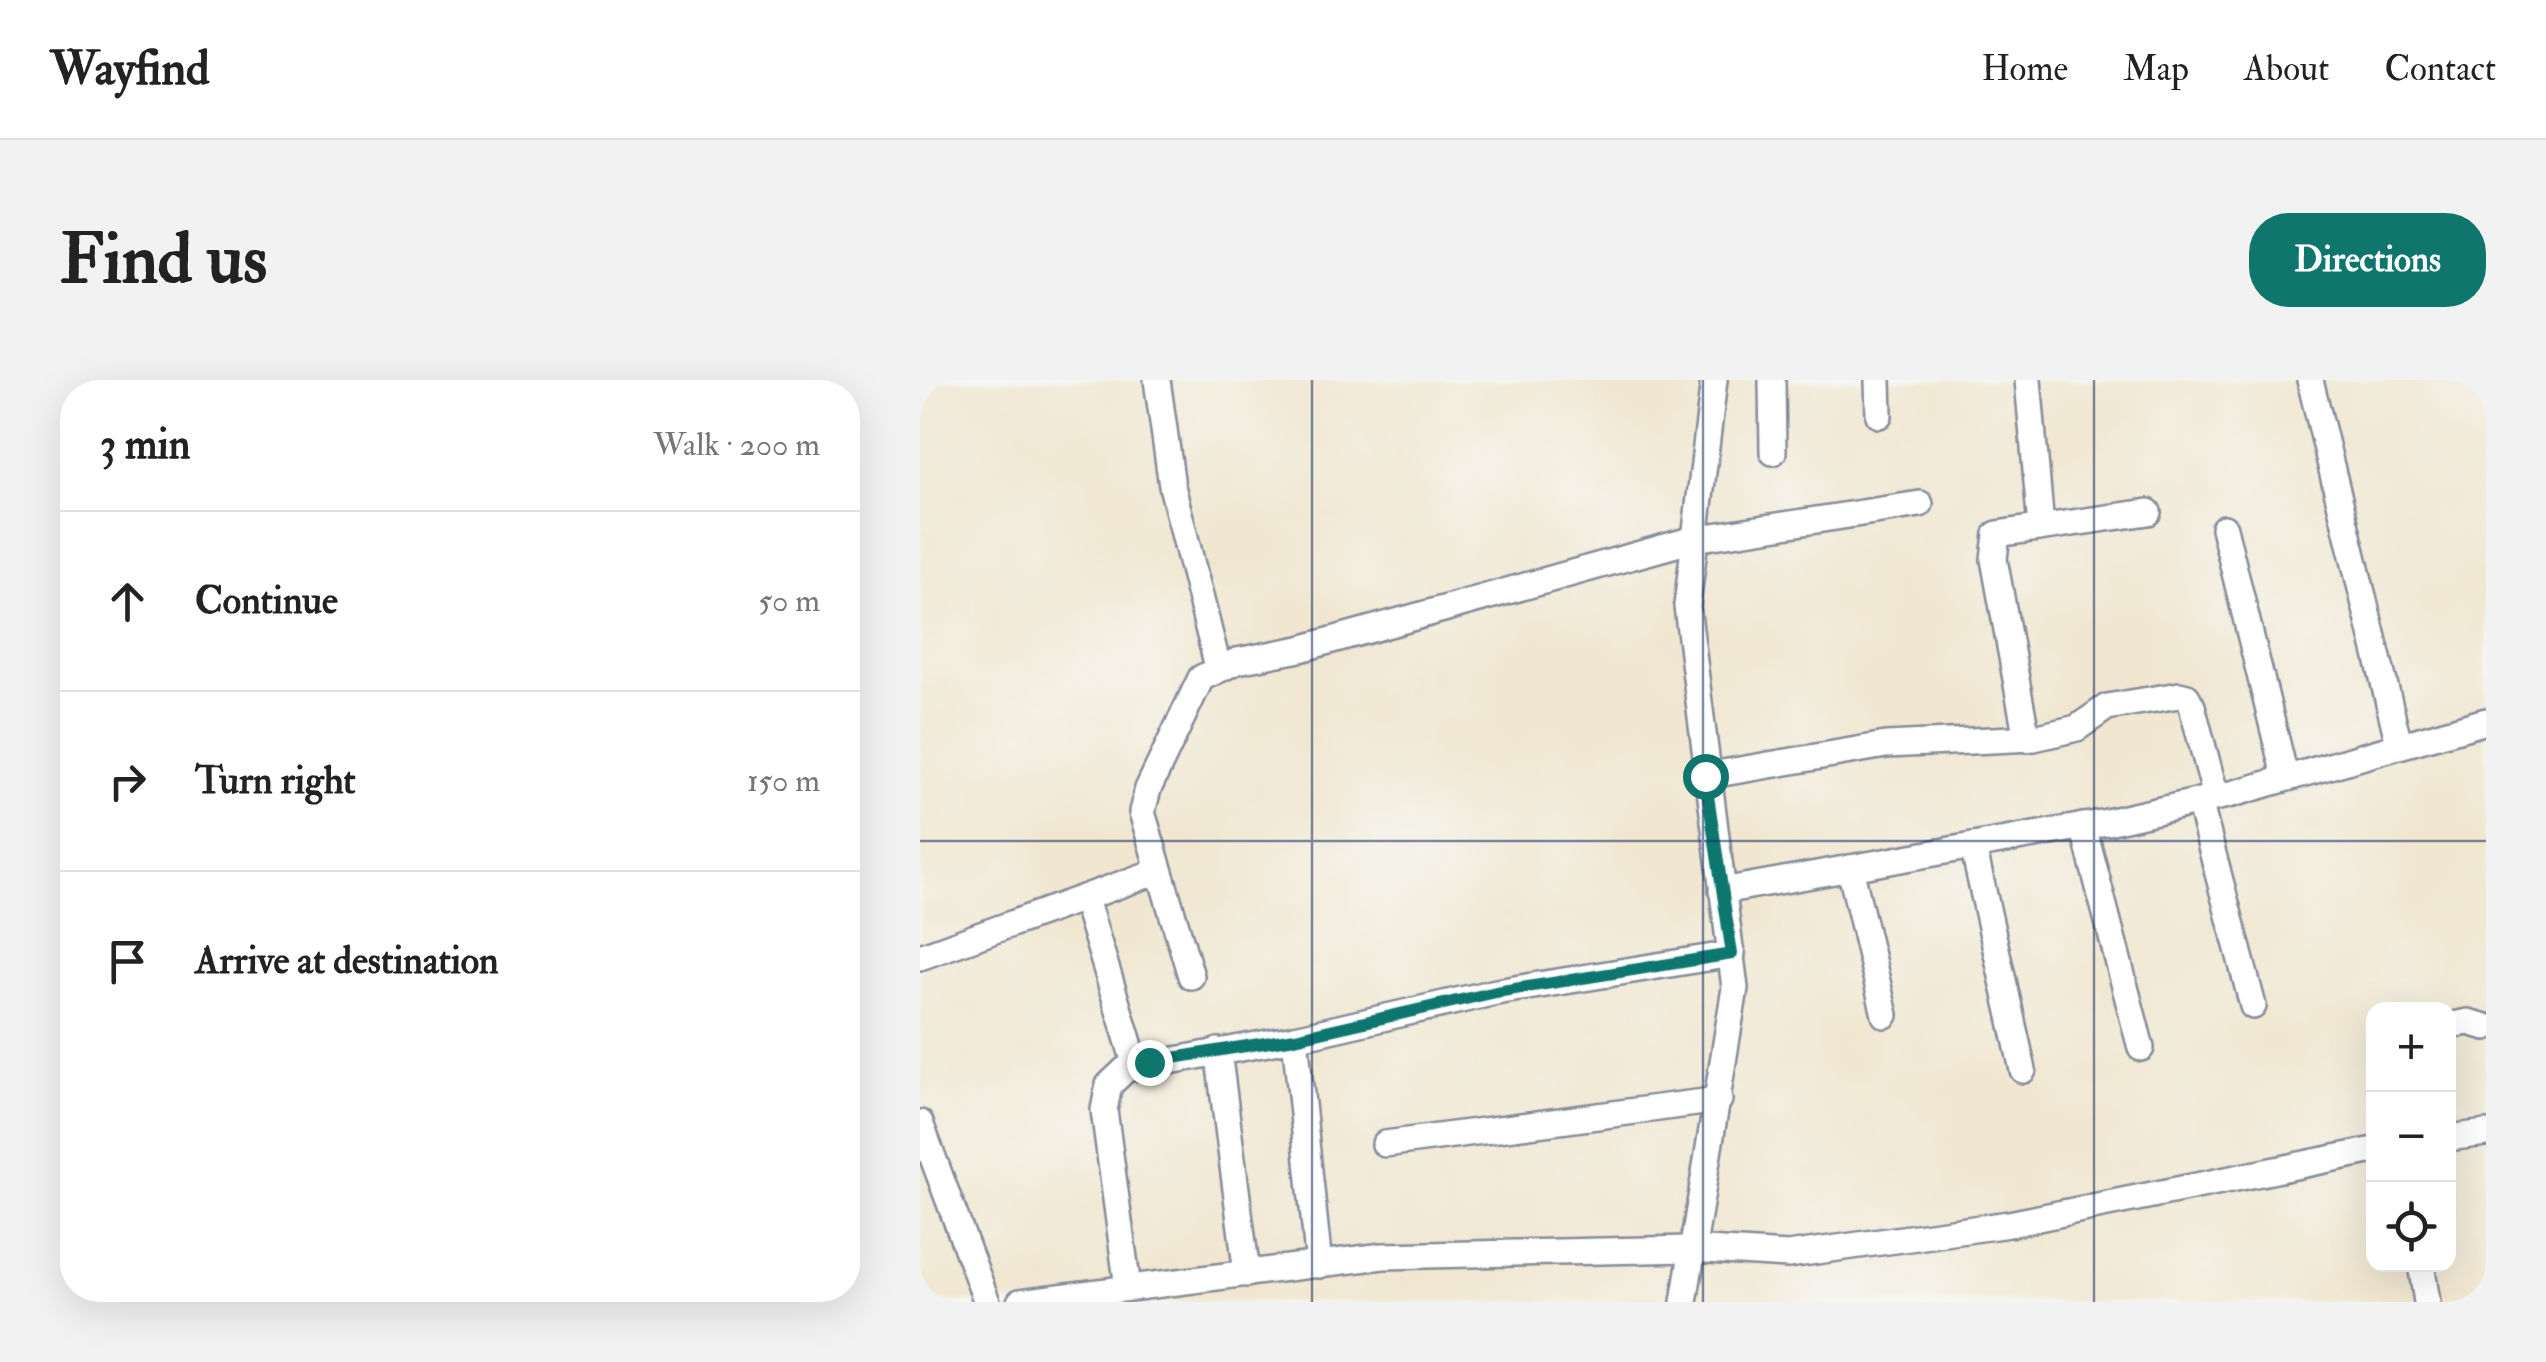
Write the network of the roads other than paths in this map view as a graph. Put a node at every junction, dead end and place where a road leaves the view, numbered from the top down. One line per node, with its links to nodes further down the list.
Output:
1 (1157, 380): 14 (street)
2 (1714, 380): 13 (street)
3 (1772, 380): 8 (street)
4 (1878, 380): 7 (street)
5 (2028, 380): 11 (street)
6 (2310, 380): 17 (street)
7 (1880, 415)
8 (1773, 452)
9 (1920, 504): 13 (street)
10 (2148, 512): 11 (street)
11 (2041, 527): 16 (street)
12 (2224, 528): 19 (street)
13 (1694, 539): 14 (street); 18 (street)
14 (1218, 667): 24 (street)
15 (2486, 721): 17 (street)
16 (2027, 739): 18 (street); 20 (street)
17 (2399, 744): 19 (street)
18 (1705, 776): 25 (street)
19 (2285, 776): 20 (street)
20 (2208, 799): 21 (street); 30 (street)
21 (2083, 826): 22 (street); 35 (street)
22 (1973, 846): 23 (street); 38 (street)
23 (1850, 868): 25 (street); 31 (street)
24 (1158, 871): 26 (street); 29 (street)
25 (1722, 890): 27 (street)
26 (1084, 899): 28 (street); 37 (street)
27 (1732, 954): 34 (street); 39 (street)
28 (920, 957)
29 (1191, 976)
30 (2254, 1006)
31 (1885, 1015)
32 (2456, 1024): 33 (street)
33 (2486, 1027)
34 (1295, 1038): 36 (street); 46 (street)
35 (2141, 1048)
36 (1218, 1051): 37 (street); 48 (street)
37 (1136, 1066): 49 (street)
38 (2023, 1070)
39 (1719, 1100): 43 (street); 45 (street)
40 (920, 1123): 51 (street)
41 (2486, 1133): 42 (street)
42 (2456, 1137)
43 (1385, 1144)
44 (2366, 1152): 45 (street)
45 (1690, 1249): 46 (street); 53 (street)
46 (1319, 1264): 48 (street)
47 (2421, 1272): 54 (street)
48 (1247, 1274): 50 (street)
49 (1128, 1288): 50 (street); 52 (street)
50 (1210, 1291)
51 (987, 1302)
52 (1020, 1302)
53 (1684, 1302)
54 (2427, 1302)

